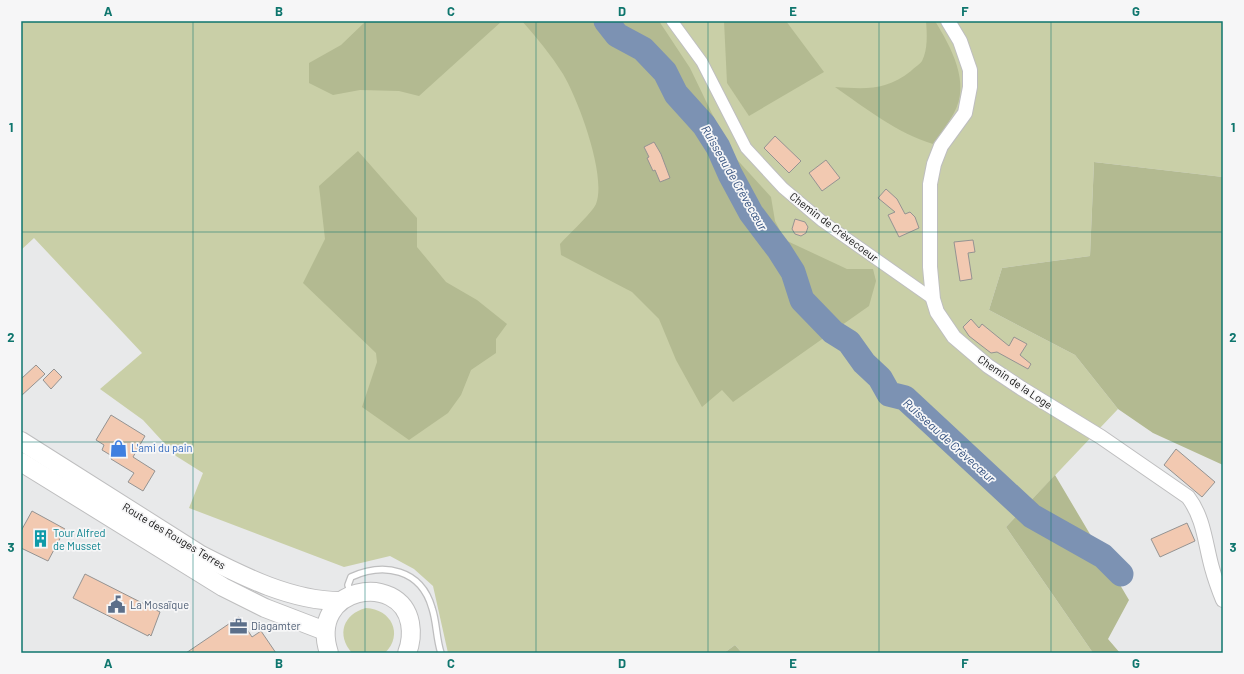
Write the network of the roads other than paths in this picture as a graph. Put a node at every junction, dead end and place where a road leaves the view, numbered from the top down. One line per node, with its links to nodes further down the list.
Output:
1 (672, 21): 3 (street, Chemin de Crèvecoeur)
2 (948, 21): 3 (street, Chemin de la Loge)
3 (933, 299): 7 (street, Chemin de la Loge)
4 (21, 441): 6 (main road, Route des Rouges Terres)
5 (21, 462): 8 (main road, Route des Rouges Terres)
6 (346, 598): 8 (main road); 9 (main road, Route des Rouges Terres); 11 (lane)
7 (1223, 600)
8 (325, 631): 10 (main road)
9 (410, 651)
10 (329, 653)
11 (440, 653)

